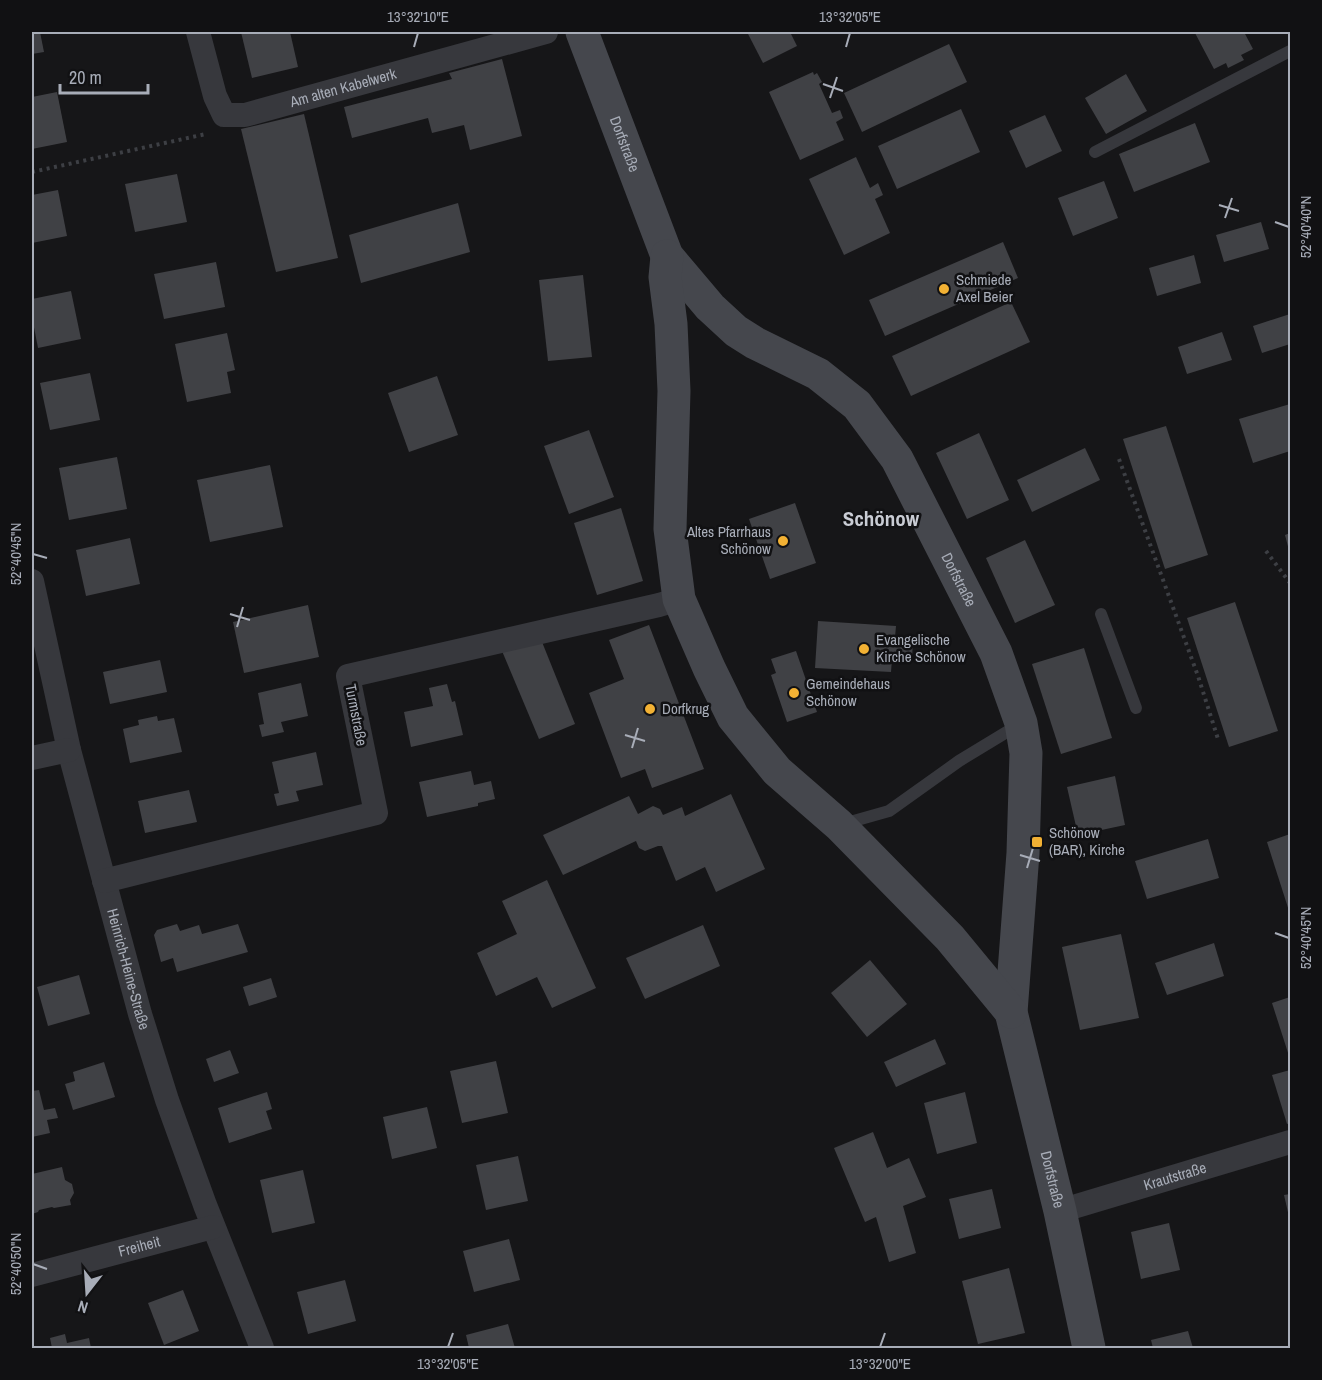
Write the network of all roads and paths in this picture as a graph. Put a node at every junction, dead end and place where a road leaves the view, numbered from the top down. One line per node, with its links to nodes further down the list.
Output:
1 (198, 32): 5 (street)
2 (546, 32): 5 (street, Am alten Kabelwerk)
3 (582, 32): 8 (main road, Dorfstraße)
4 (1290, 51): 6 (lane)
5 (224, 115): 7 (path)
6 (1095, 152)
7 (32, 172)
8 (667, 256): 13 (main road, Dorfstraße); 16 (main road, Dorfstraße)
9 (1119, 459): 17 (path)
10 (1266, 551): 12 (path)
11 (32, 581): 18 (street, Heinrich-Heine-Straße)
12 (1290, 583)
13 (679, 599): 20 (main road, Dorfstraße); 21 (street, Turmstraße)
14 (1101, 614): 15 (lane)
15 (1136, 708)
16 (1021, 723): 20 (lane); 22 (main road, Dorfstraße)
17 (1218, 739)
18 (69, 750): 19 (street); 21 (street, Heinrich-Heine-Straße)
19 (32, 758)
20 (839, 825): 22 (main road, Dorfstraße)
21 (104, 881): 25 (street, Heinrich-Heine-Straße)
22 (1011, 1012): 24 (main road, Dorfstraße)
23 (1290, 1142): 24 (street, Krautstraße)
24 (1060, 1211): 28 (main road, Dorfstraße)
25 (213, 1227): 26 (street, Freiheit); 27 (street, Heinrich-Heine-Straße)
26 (32, 1275)
27 (262, 1348)
28 (1089, 1348)

